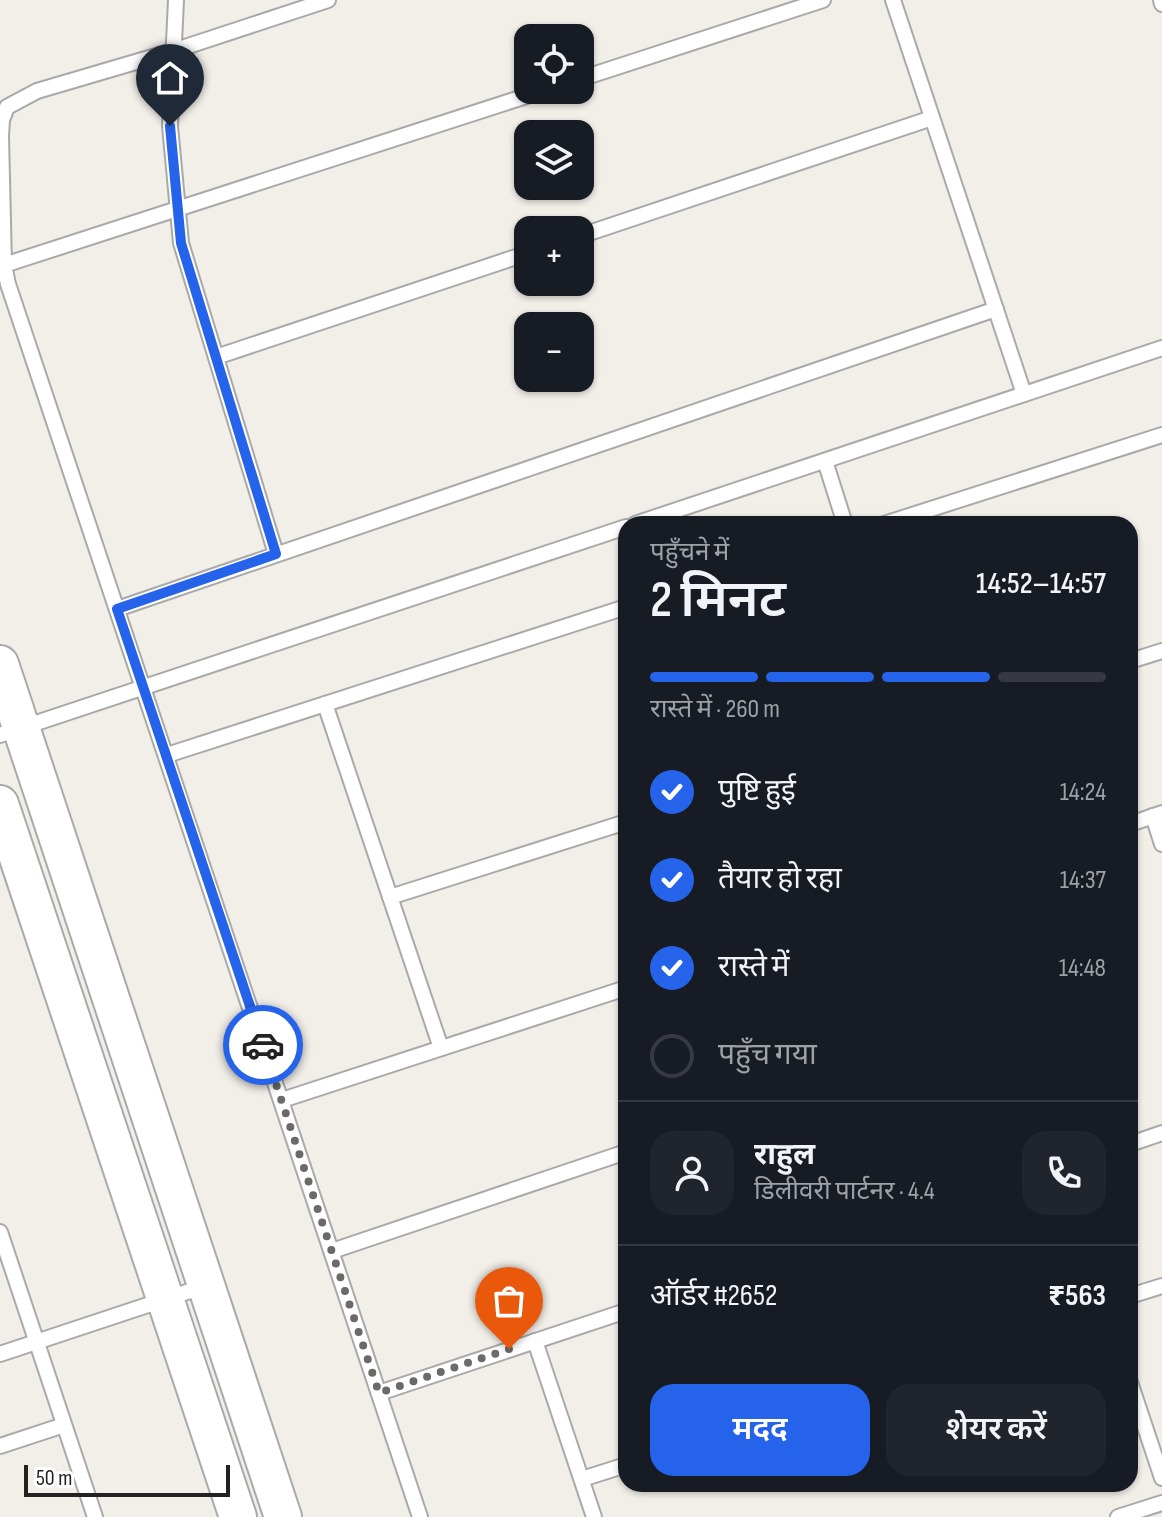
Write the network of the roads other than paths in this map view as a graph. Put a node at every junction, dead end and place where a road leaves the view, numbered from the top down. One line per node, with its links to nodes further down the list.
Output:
1 (176, 0): 5 (lane)
2 (328, 0): 5 (lane)
3 (823, 0): 6 (lane)
4 (893, 0): 8 (lane)
5 (173, 51): 9 (lane); 12 (lane)
6 (594, 74)
7 (514, 100): 9 (lane)
8 (932, 118): 10 (lane); 13 (lane)
9 (178, 209): 12 (lane); 15 (lane)
10 (594, 231)
11 (514, 258): 15 (lane)
12 (4, 265): 24 (lane)
13 (996, 309): 16 (lane); 23 (lane)
14 (1162, 348): 16 (lane)
15 (216, 357): 23 (lane)
16 (1024, 394): 18 (lane)
17 (1162, 435): 21 (lane)
18 (825, 461): 19 (lane); 20 (lane)
19 (659, 516)
20 (842, 516)
21 (909, 516)
22 (618, 530): 29 (lane)
23 (276, 554): 24 (lane)
24 (117, 609): 29 (lane)
25 (618, 610): 30 (lane)
26 (1162, 651): 27 (lane)
27 (1138, 658)
28 (0, 664): 31 (street)
29 (144, 687): 31 (lane); 32 (lane)
30 (325, 704): 32 (lane); 38 (lane)
31 (11, 732): 48 (street)
32 (167, 755): 41 (lane)
33 (0, 804): 51 (street)
34 (1157, 815): 35 (lane); 37 (lane)
35 (1138, 821)
36 (618, 825): 38 (lane)
37 (1162, 844)
38 (390, 897): 40 (lane)
39 (618, 991): 40 (lane)
40 (441, 1048): 41 (lane)
41 (282, 1100): 46 (lane)
42 (1162, 1133): 43 (lane)
43 (1138, 1141)
44 (618, 1155): 46 (lane)
45 (0, 1232): 47 (lane)
46 (332, 1251): 56 (lane)
47 (6, 1268): 54 (lane)
48 (206, 1285): 51 (lane); 66 (street)
49 (1162, 1286): 50 (lane)
50 (1138, 1294)
51 (165, 1299): 54 (lane); 65 (street)
52 (618, 1314): 53 (lane)
53 (535, 1341): 56 (lane); 62 (lane)
54 (37, 1342): 55 (lane); 58 (lane)
55 (0, 1354)
56 (379, 1393): 67 (lane)
57 (1138, 1406): 61 (lane)
58 (64, 1425): 59 (lane); 64 (lane)
59 (0, 1446)
60 (618, 1468): 62 (lane)
61 (1162, 1478)
62 (582, 1479): 68 (lane)
63 (1162, 1503): 69 (lane)
64 (95, 1517)
65 (238, 1517)
66 (283, 1517)
67 (420, 1517)
68 (594, 1517)
69 (1118, 1517)

